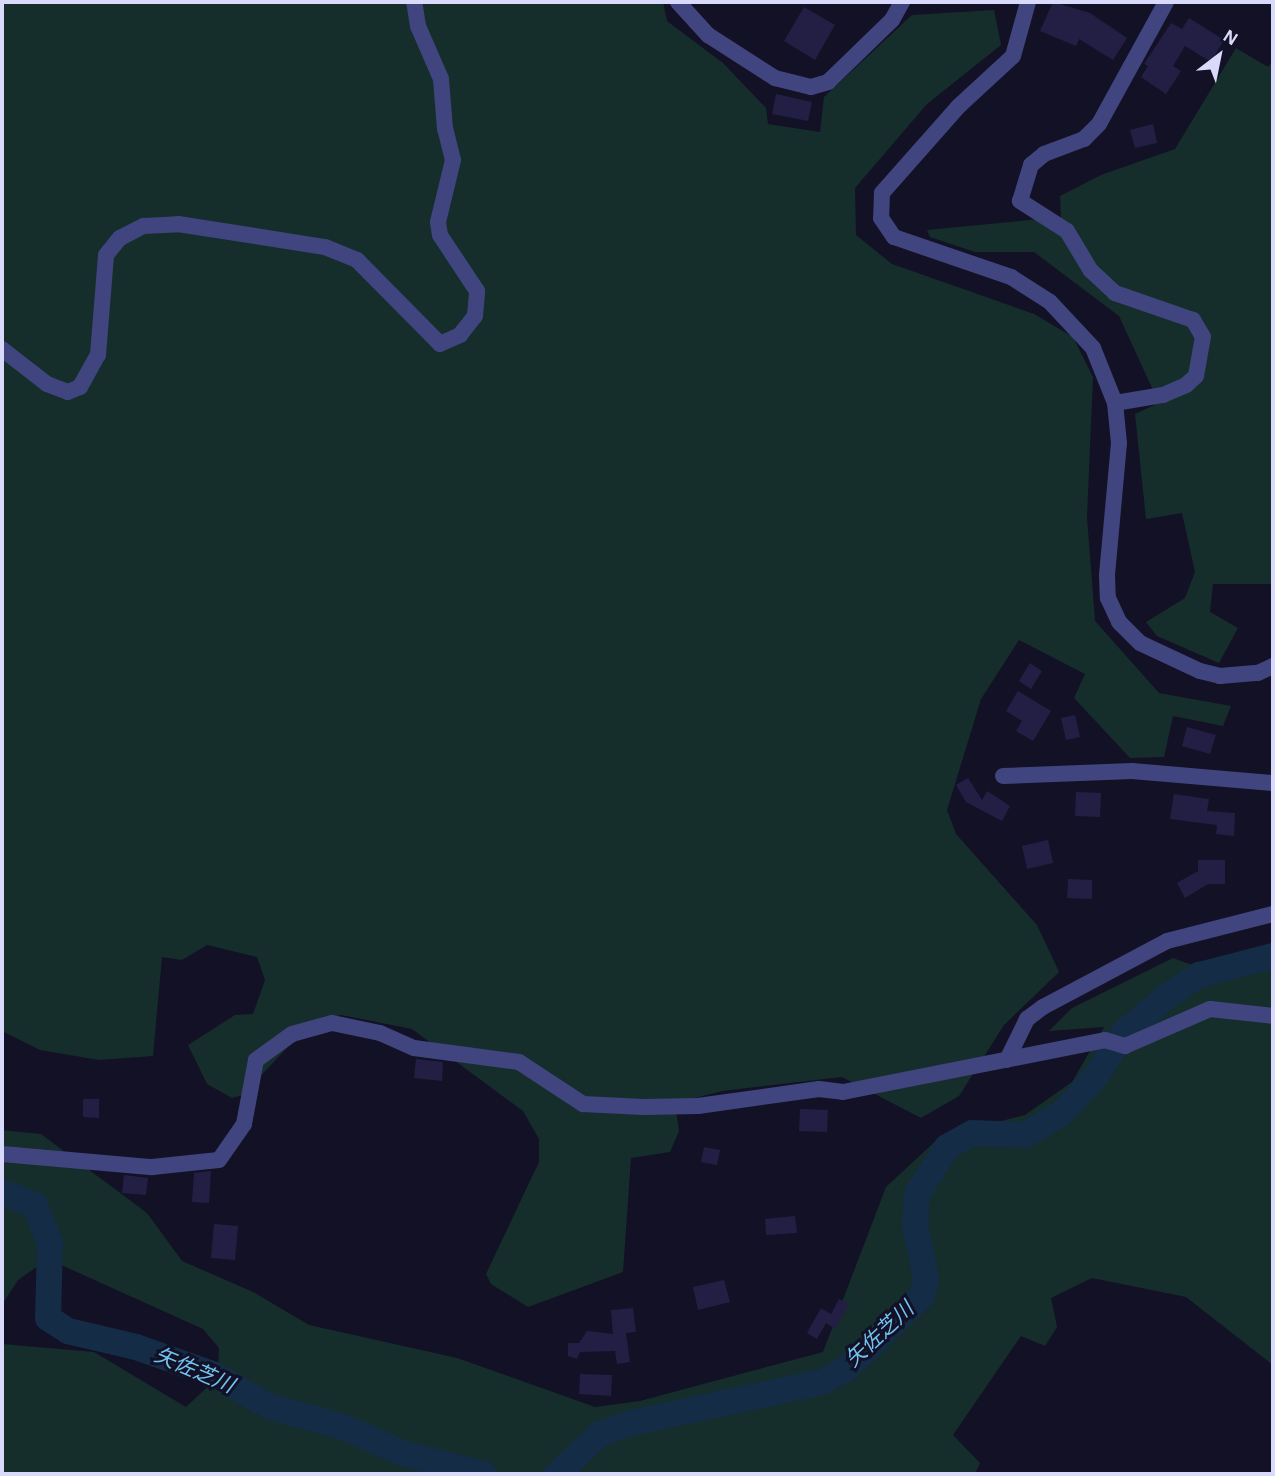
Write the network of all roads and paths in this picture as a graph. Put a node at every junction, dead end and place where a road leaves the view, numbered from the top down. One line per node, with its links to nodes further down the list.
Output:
1 (414, 2): 6 (street)
2 (678, 2): 3 (street)
3 (902, 2)
4 (1028, 2): 7 (street)
5 (1166, 2): 7 (street)
6 (2, 349)
7 (1115, 403): 8 (street)
8 (1273, 666)
9 (1003, 776): 10 (street)
10 (1273, 783)
11 (1273, 914): 13 (street)
12 (1273, 1016): 13 (street)
13 (1007, 1060): 14 (street)
14 (2, 1154)

